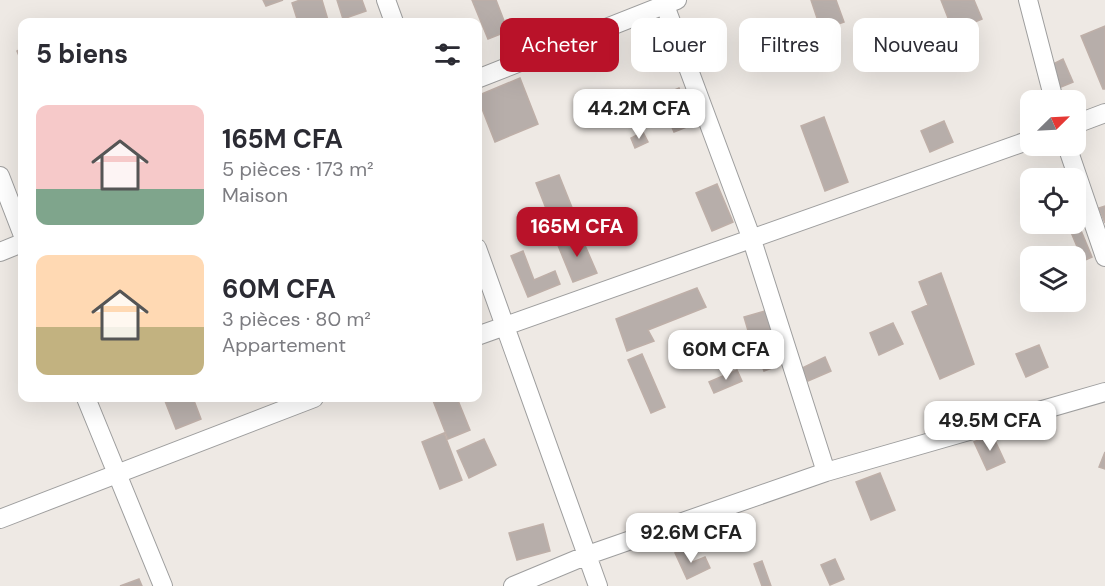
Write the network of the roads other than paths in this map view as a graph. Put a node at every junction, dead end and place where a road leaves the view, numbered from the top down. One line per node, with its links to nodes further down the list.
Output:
1 (386, 0): 4 (street)
2 (1028, 0): 6 (street)
3 (668, 2): 5 (street); 13 (street)
4 (393, 18)
5 (482, 77)
6 (1051, 90)
7 (1105, 113): 8 (street)
8 (1086, 120)
9 (1020, 143): 13 (street)
10 (1070, 156): 16 (street)
11 (0, 176): 12 (street)
12 (18, 223)
13 (751, 237): 18 (street); 23 (street)
14 (18, 245): 15 (street)
15 (0, 252)
16 (1105, 256)
17 (482, 261): 18 (street)
18 (506, 325): 19 (street); 26 (street)
19 (482, 334)
20 (1105, 392): 23 (street)
21 (88, 402): 24 (street)
22 (304, 402): 24 (street)
23 (826, 472): 26 (street)
24 (116, 474): 25 (street); 27 (street)
25 (0, 519)
26 (585, 556): 28 (street); 29 (street)
27 (163, 586)
28 (513, 586)
29 (598, 586)

